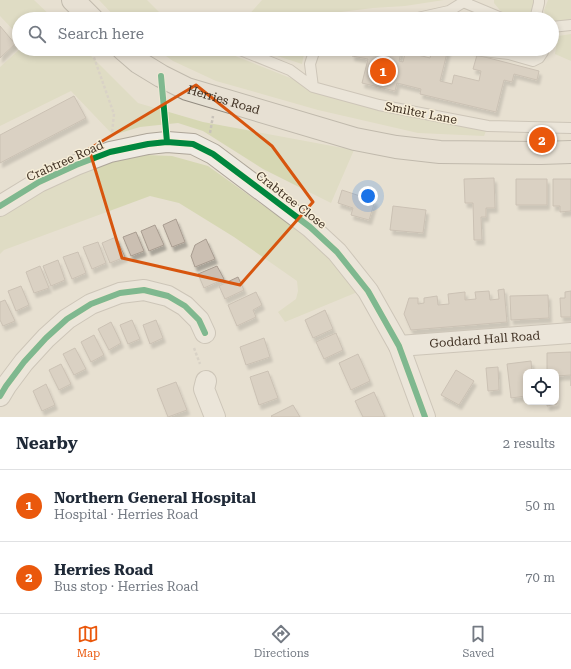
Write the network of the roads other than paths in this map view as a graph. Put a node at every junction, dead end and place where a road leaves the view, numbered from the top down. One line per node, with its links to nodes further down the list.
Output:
1 (73, 0): 4 (main road)
2 (539, 0): 7 (lane)
3 (465, 1): 5 (lane); 6 (lane)
4 (85, 12)
5 (444, 12)
6 (489, 12)
7 (537, 12)
8 (571, 25): 9 (lane)
9 (559, 26)
10 (131, 56): 18 (main road, Herries Road)
11 (255, 56): 15 (lane)
12 (313, 56): 15 (lane)
13 (516, 56): 14 (lane)
14 (540, 56)
15 (313, 87): 16 (lane, Smilter Lane)
16 (571, 128)
17 (167, 142): 19 (street, Crabtree Road); 22 (street, Crabtree Close)
18 (571, 152)
19 (0, 206)
20 (571, 333): 22 (street, Goddard Hall Road)
21 (199, 340): 24 (street)
22 (399, 346): 26 (street, Crabtree Close)
23 (206, 381): 25 (street)
24 (0, 396)
25 (215, 417)
26 (425, 417)

